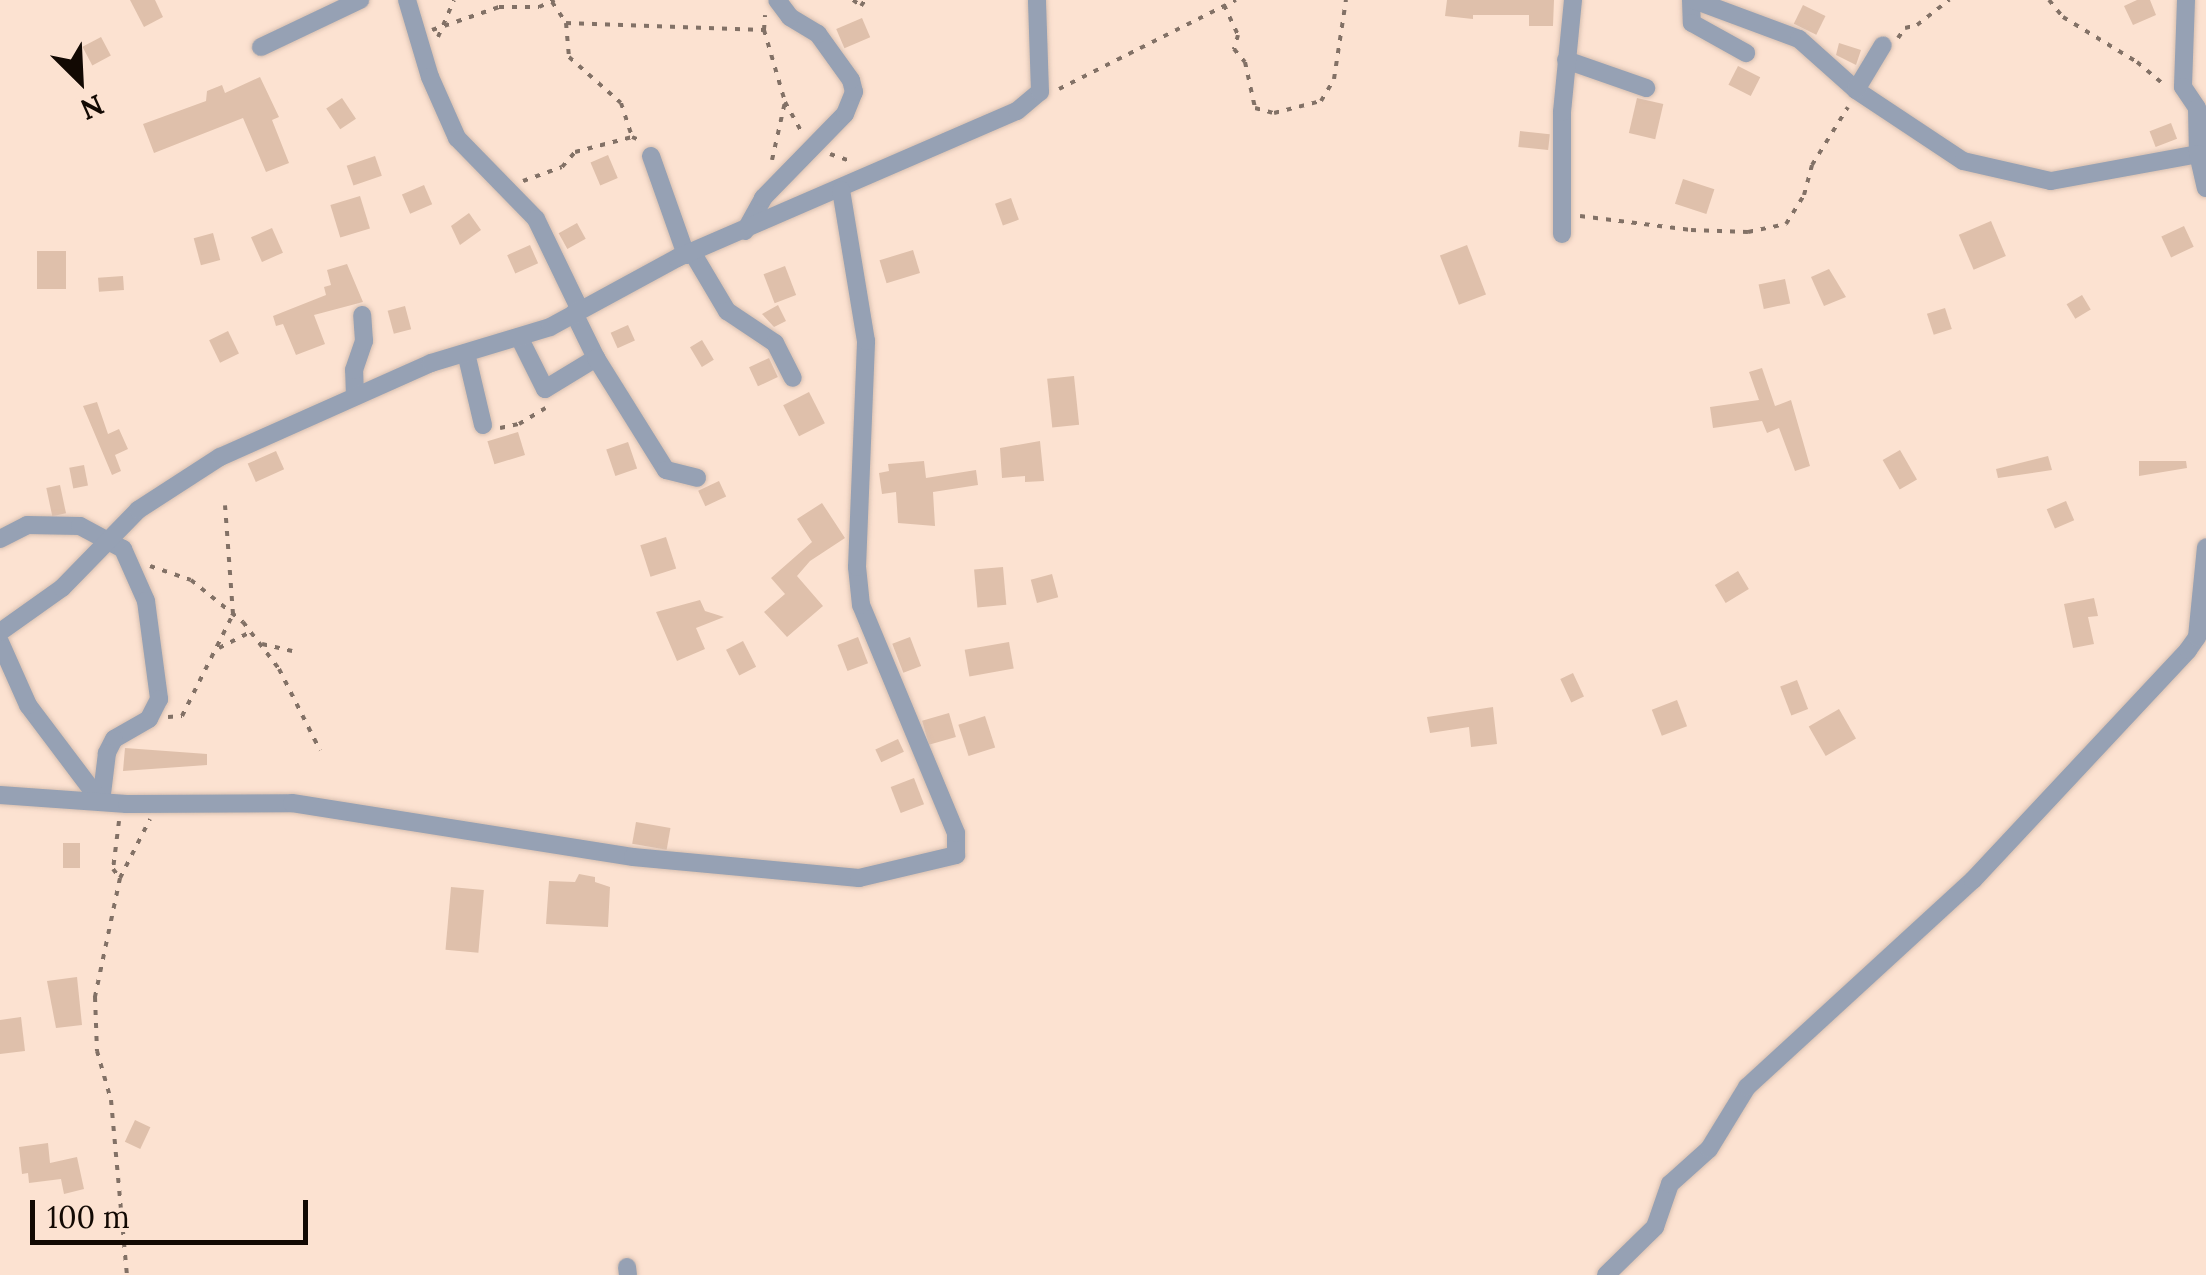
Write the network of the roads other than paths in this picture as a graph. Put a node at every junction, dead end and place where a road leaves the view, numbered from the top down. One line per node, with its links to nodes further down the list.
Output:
1 (360, 0): 9 (street)
2 (407, 0): 22 (street)
3 (1037, 0): 18 (street)
4 (1573, 0): 11 (street)
5 (1692, 0): 10 (street); 13 (street)
6 (2186, 0): 14 (street)
7 (772, 3): 19 (street)
8 (1883, 45): 13 (street)
9 (261, 47)
10 (1746, 53)
11 (1566, 60): 12 (street); 20 (street)
12 (1646, 88)
13 (1856, 90): 15 (street)
14 (2203, 106): 15 (street)
15 (2198, 154): 17 (street)
16 (651, 156): 21 (street)
17 (2206, 188)
18 (840, 190): 19 (street); 37 (street)
19 (746, 231): 21 (street)
20 (1562, 234)
21 (689, 253): 22 (street); 27 (street)
22 (577, 312): 24 (street); 26 (street)
23 (362, 315): 28 (street)
24 (519, 337): 25 (street); 26 (street)
25 (466, 353): 28 (street); 29 (street)
26 (596, 358): 30 (street)
27 (793, 378)
28 (355, 396): 32 (street)
29 (483, 426)
30 (697, 478)
31 (0, 538): 32 (street)
32 (110, 540): 34 (street); 37 (street)
33 (2206, 547): 38 (street)
34 (0, 632)
35 (0, 642): 37 (street)
36 (0, 795): 37 (street)
37 (101, 802)
38 (1606, 1275)

